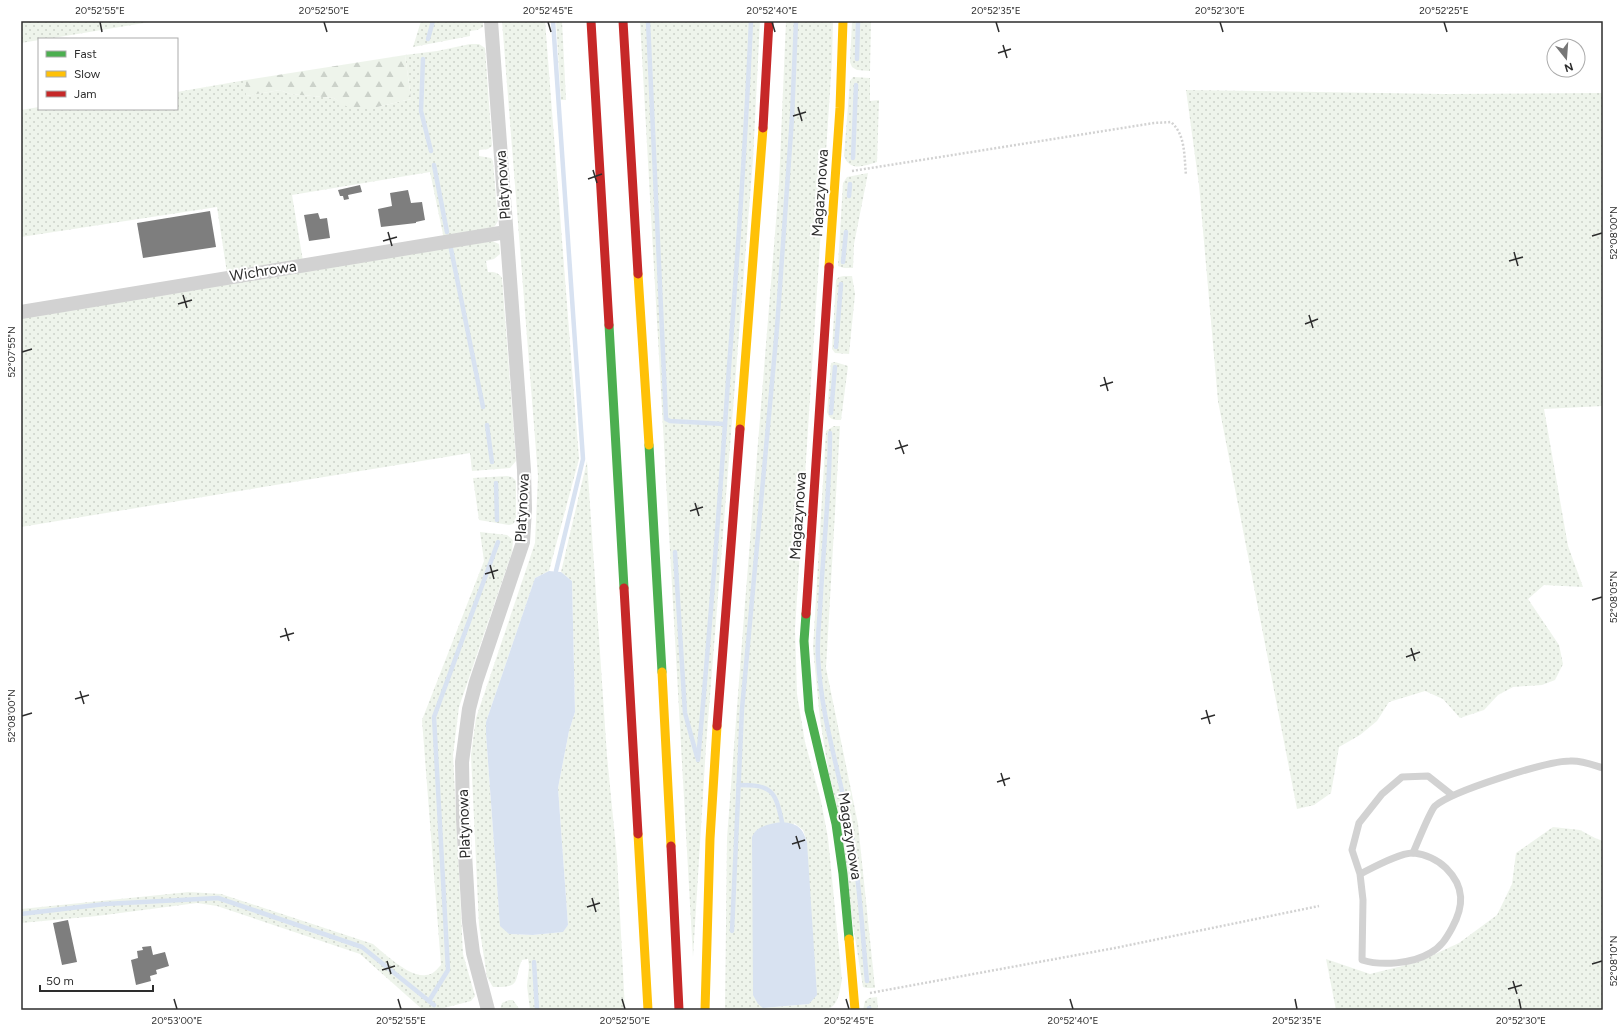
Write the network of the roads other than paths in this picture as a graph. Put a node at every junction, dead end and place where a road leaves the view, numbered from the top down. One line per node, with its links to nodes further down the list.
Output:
1 (491, 21): 6 (street, Platynowa)
2 (591, 21): 13 (main road)
3 (623, 21): 14 (main road)
4 (769, 21): 15 (main road)
5 (843, 21): 16 (main road, Magazynowa)
6 (506, 232): 7 (street, Wichrowa); 12 (street, Platynowa)
7 (21, 312)
8 (1603, 768): 9 (lane)
9 (1452, 795): 10 (lane); 11 (lane)
10 (1413, 853): 11 (lane); 11 (lane)
11 (1360, 874)
12 (488, 1010)
13 (648, 1010)
14 (679, 1010)
15 (705, 1010)
16 (855, 1010)

